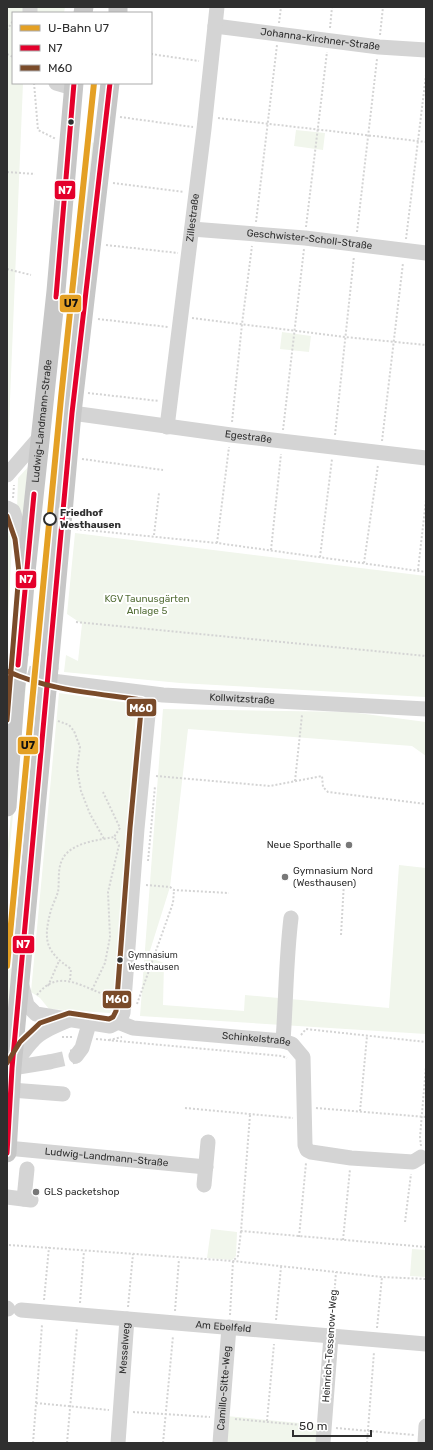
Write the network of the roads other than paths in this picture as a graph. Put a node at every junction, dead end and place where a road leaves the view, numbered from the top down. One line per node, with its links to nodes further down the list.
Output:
1 (217, 7): 2 (street, Zillestraße)
2 (215, 26): 3 (street, Johanna-Kirchner-Straße); 6 (street, Zillestraße)
3 (426, 50)
4 (110, 84): 8 (main road)
5 (67, 85): 10 (main road, Ludwig-Landmann-Straße)
6 (192, 229): 7 (street, Geschwister-Scholl-Straße); 9 (street, Zillestraße)
7 (426, 253)
8 (72, 413): 9 (street, Egestraße); 15 (main road)
9 (167, 427): 11 (street, Egestraße)
10 (40, 437): 12 (street); 14 (main road, Ludwig-Landmann-Straße)
11 (426, 458)
12 (7, 475)
13 (7, 508): 14 (street)
14 (26, 572): 18 (main road, Ludwig-Landmann-Straße, bridge)
15 (52, 680): 16 (street, Kollwitzstraße); 20 (main road)
16 (150, 694): 17 (street, Kollwitzstraße); 22 (street)
17 (426, 709)
18 (7, 807)
19 (291, 918): 24 (street)
20 (20, 978): 21 (street, Schinkelstraße); 27 (main road)
21 (68, 1020): 23 (street, Schinkelstraße); 27 (street)
22 (118, 1022): 23 (street, Schinkelstraße); 24 (street, Schinkelstraße)
23 (89, 1024): 25 (street)
24 (287, 1043): 33 (street, Schinkelstraße)
25 (76, 1056)
26 (49, 1062): 27 (street)
27 (12, 1068): 28 (main road)
28 (11, 1090): 29 (street); 31 (main road)
29 (64, 1094)
30 (208, 1142): 34 (street)
31 (7, 1148): 32 (main road); 34 (street, Ludwig-Landmann-Straße)
32 (7, 1153)
33 (422, 1157)
34 (206, 1167): 36 (street)
35 (27, 1169): 37 (street)
36 (204, 1186)
37 (7, 1197)
38 (12, 1309): 39 (street, Am Ebelfeld)
39 (127, 1319): 40 (street, Am Ebelfeld); 44 (street, Messelweg)
40 (229, 1327): 41 (street, Am Ebelfeld); 45 (street, Camillo-Sitte-Weg)
41 (331, 1336): 42 (street, Am Ebelfeld); 46 (street, Heinrich-Tessenow-Weg)
42 (426, 1344)
43 (426, 1426): 47 (street)
44 (118, 1443)
45 (220, 1443)
46 (323, 1443)
47 (424, 1443)

